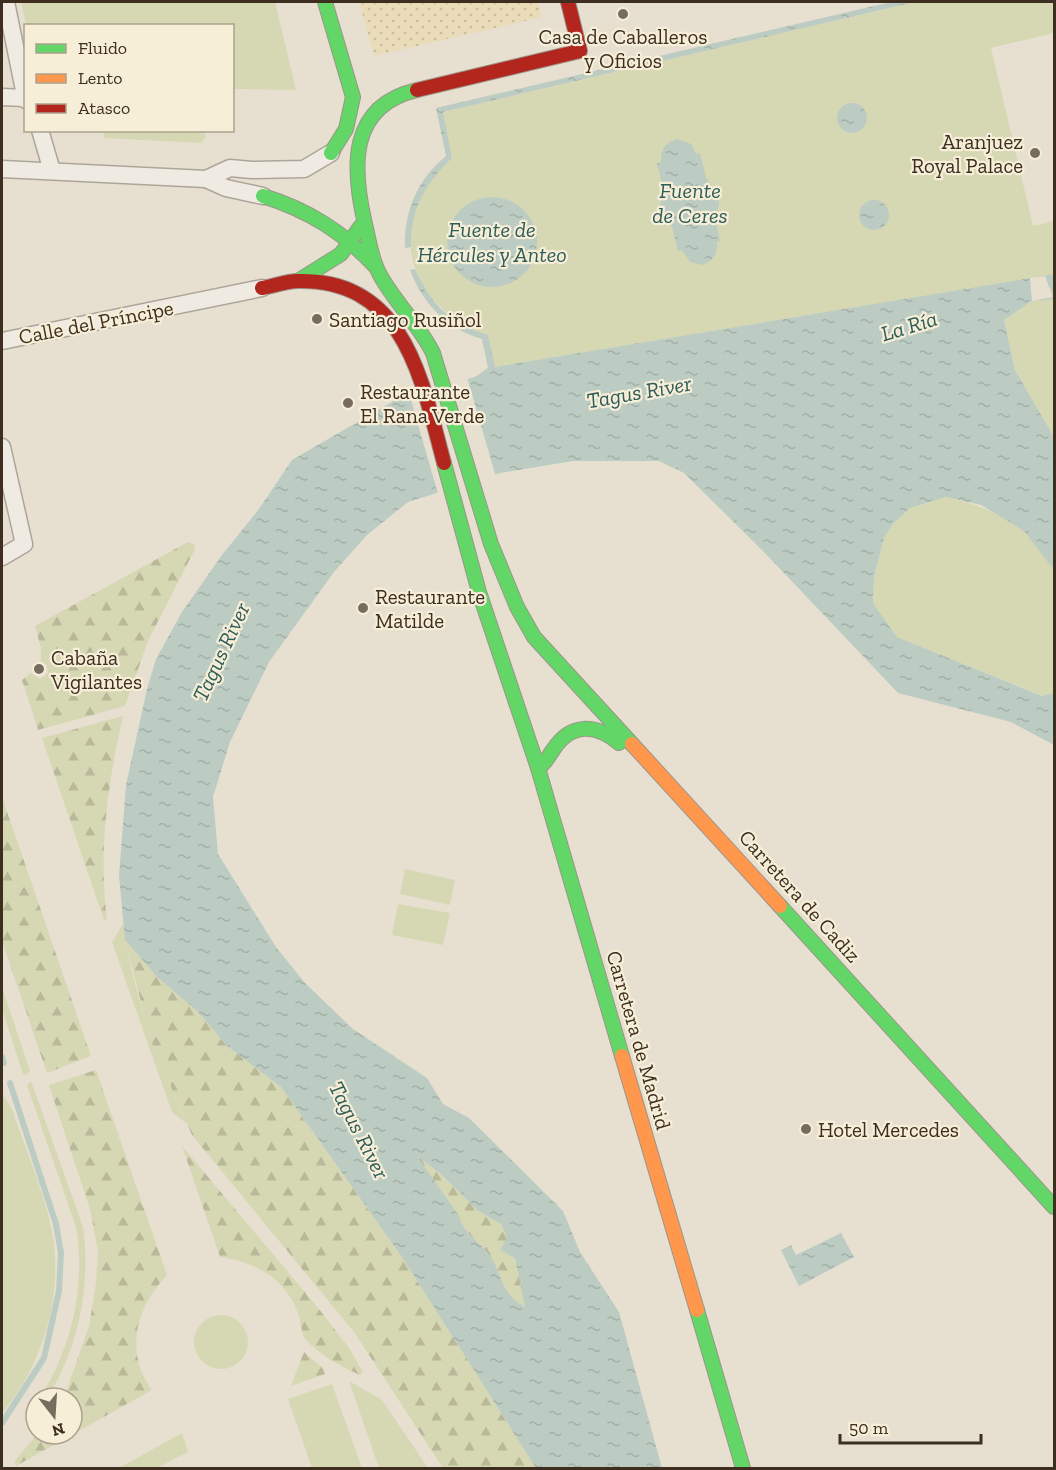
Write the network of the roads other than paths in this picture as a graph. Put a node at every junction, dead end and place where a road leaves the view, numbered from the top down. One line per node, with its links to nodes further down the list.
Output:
1 (6, 2): 4 (street)
2 (325, 2): 6 (main road)
3 (568, 2): 8 (main road)
4 (24, 94)
5 (2, 97): 7 (street)
6 (353, 97): 8 (main road); 10 (main road)
7 (24, 99)
8 (386, 100): 15 (main road)
9 (41, 132): 12 (street)
10 (331, 153): 13 (street)
11 (2, 169): 12 (street)
12 (52, 171): 13 (street)
13 (200, 178): 14 (street)
14 (263, 196): 16 (main road)
15 (364, 216): 16 (main road); 17 (main road)
16 (352, 241): 17 (main road); 18 (main road)
17 (377, 268): 23 (main road, Carretera de Cadiz)
18 (297, 281): 19 (main road); 24 (main road, Carretera de Madrid)
19 (262, 288): 20 (street, Calle del Príncipe)
20 (2, 341)
21 (2, 447): 22 (street)
22 (2, 557)
23 (640, 751): 24 (main road); 25 (main road, Carretera de Cadiz)
24 (538, 768): 26 (main road, Carretera de Madrid)
25 (1054, 1207)
26 (743, 1468)

